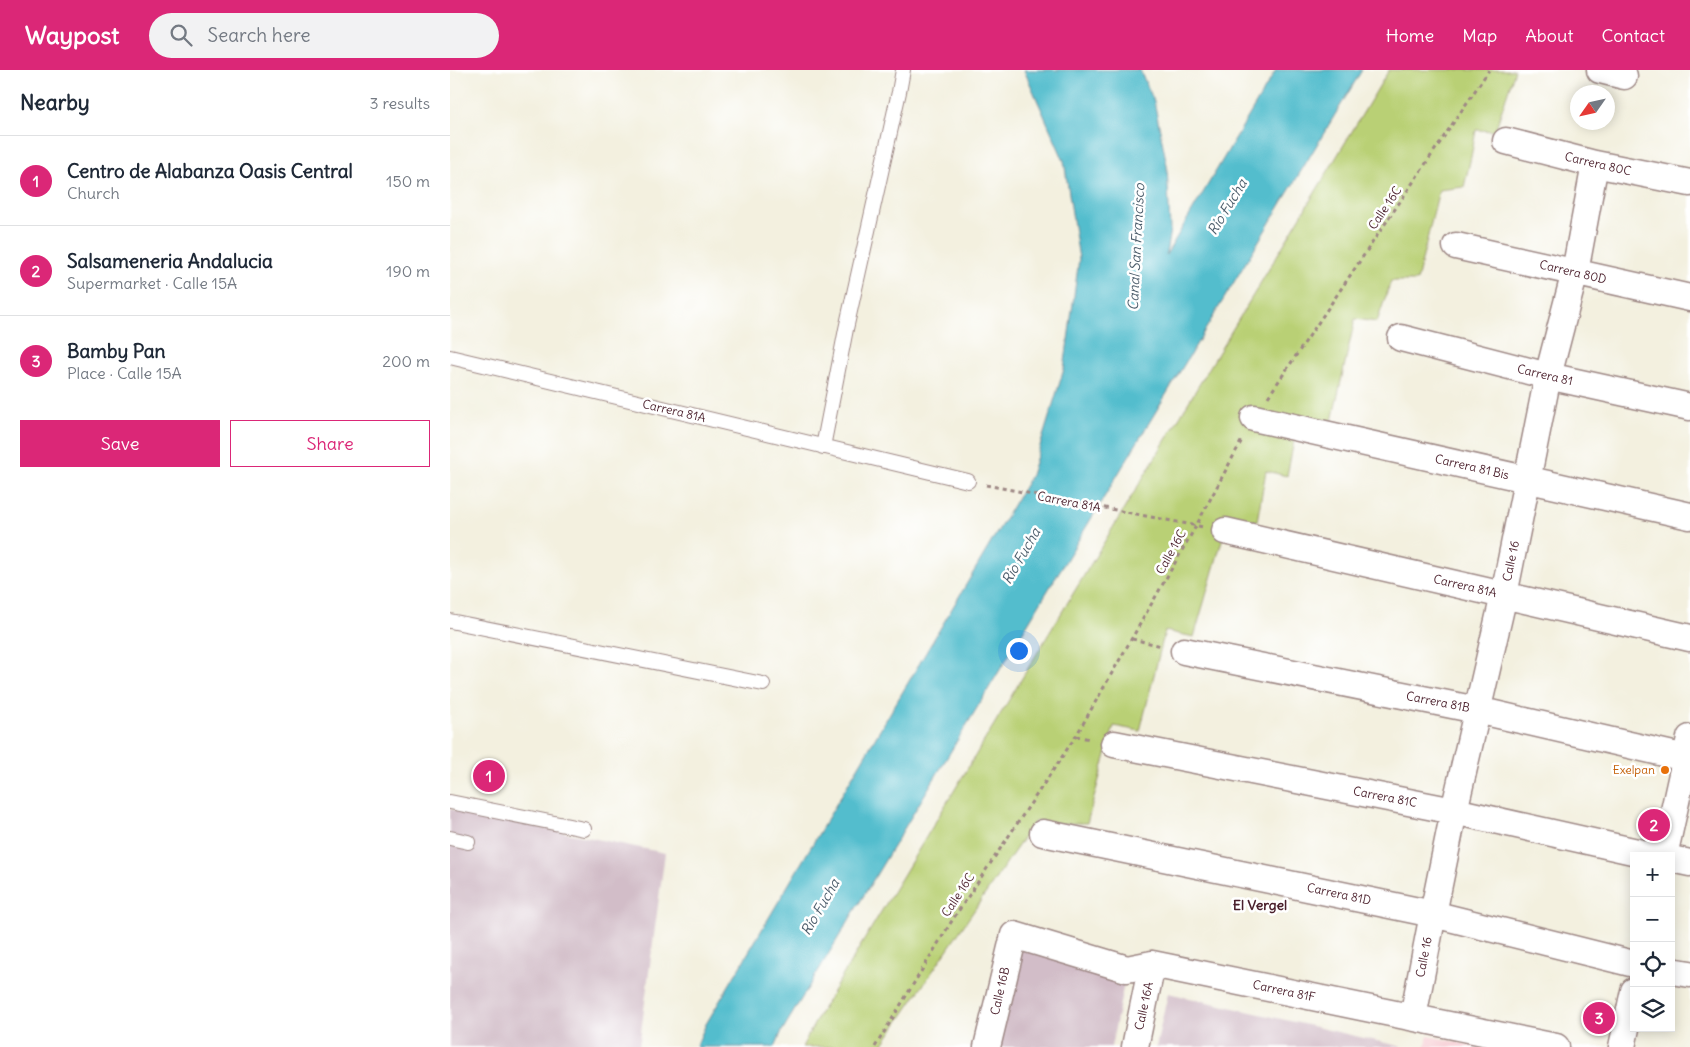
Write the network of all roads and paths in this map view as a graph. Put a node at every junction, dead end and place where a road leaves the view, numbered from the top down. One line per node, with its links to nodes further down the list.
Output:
1 (902, 70): 14 (lane)
2 (1489, 70): 13 (path, Calle 16C)
3 (1506, 141): 4 (street, Carrera 80C)
4 (1596, 164): 5 (street, Carrera 80C); 7 (street, Calle 16)
5 (1690, 183)
6 (1456, 246): 7 (street, Carrera 80D)
7 (1575, 272): 8 (street, Carrera 80D); 11 (street, Calle 16)
8 (1690, 298)
9 (1401, 338): 11 (street, Carrera 81)
10 (450, 357): 14 (lane, Carrera 81A)
11 (1548, 376): 12 (street, Carrera 81); 15 (street, Calle 16)
12 (1690, 407)
13 (1254, 418): 15 (street, Carrera 81 Bis); 18 (path, Calle 16C)
14 (823, 446): 16 (lane, Carrera 81A)
15 (1528, 480): 17 (street, Carrera 81 Bis); 20 (street, Calle 16)
16 (968, 481): 18 (path, Carrera 81A)
17 (1690, 516)
18 (1196, 526): 19 (path, Carrera 81A); 46 (path, Calle 16C)
19 (1226, 531): 20 (street, Carrera 81A)
20 (1504, 595): 22 (street, Carrera 81A); 25 (street, Calle 16)
21 (450, 621): 24 (lane)
22 (1690, 638)
23 (1184, 651): 25 (street, Carrera 81B)
24 (764, 684)
25 (1477, 710): 27 (street, Carrera 81B); 29 (street, Calle 16)
26 (1114, 744): 29 (street, Carrera 81C)
27 (1689, 752): 35 (street)
28 (450, 802): 30 (lane)
29 (1454, 811): 34 (street, Carrera 81C); 38 (street, Calle 16)
30 (584, 829)
31 (1043, 833): 38 (street, Carrera 81D)
32 (450, 838): 33 (lane)
33 (468, 842)
34 (1637, 852)
35 (1665, 852)
36 (1675, 860): 37 (street)
37 (1690, 864)
38 (1433, 914): 40 (street, Carrera 81D); 45 (street, Calle 16)
39 (1014, 935): 41 (street, Carrera 81F); 47 (street, Calle 16B)
40 (1630, 963)
41 (1152, 964): 45 (street, Carrera 81F); 48 (street, Calle 16A)
42 (1675, 972): 43 (street)
43 (1690, 974)
44 (1630, 1010): 50 (street)
45 (1413, 1017): 49 (street, Carrera 81F)
46 (875, 1047)
47 (987, 1047)
48 (1135, 1047)
49 (1556, 1047)
50 (1622, 1047)

